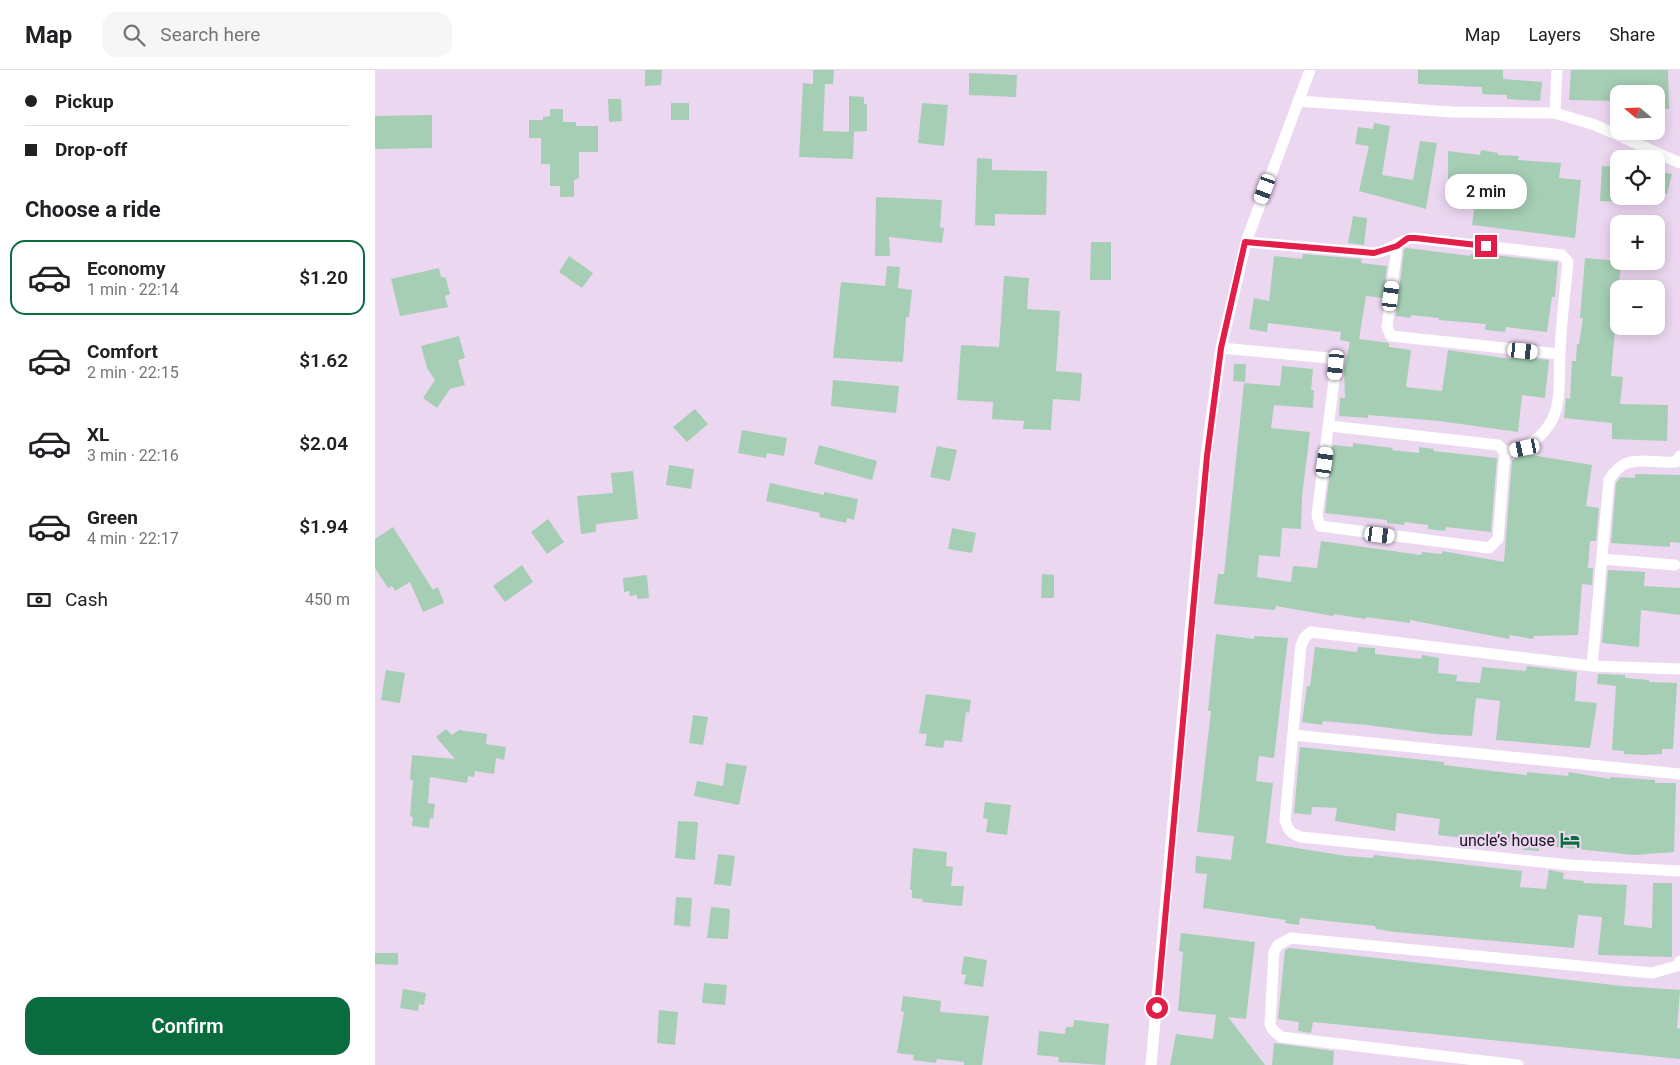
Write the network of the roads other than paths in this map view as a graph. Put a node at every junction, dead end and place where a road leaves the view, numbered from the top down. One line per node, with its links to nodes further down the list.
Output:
1 (1310, 70): 3 (street)
2 (1557, 70): 4 (street)
3 (1298, 100): 4 (street); 6 (street)
4 (1555, 113): 5 (street)
5 (1680, 163)
6 (1245, 242): 7 (street); 8 (street)
7 (1397, 246): 9 (street); 9 (street)
8 (1221, 348): 10 (street); 21 (street)
9 (1560, 354): 11 (street)
10 (1330, 426): 11 (street); 11 (street)
11 (1505, 452)
12 (1679, 461): 13 (street)
13 (1602, 559): 14 (street); 15 (street)
14 (1675, 565)
15 (1592, 666): 16 (street); 17 (street)
16 (1680, 669)
17 (1293, 736): 18 (street); 19 (street)
18 (1680, 774)
19 (1680, 871)
20 (1680, 961): 22 (street)
21 (1151, 1065)
22 (1518, 1065)

